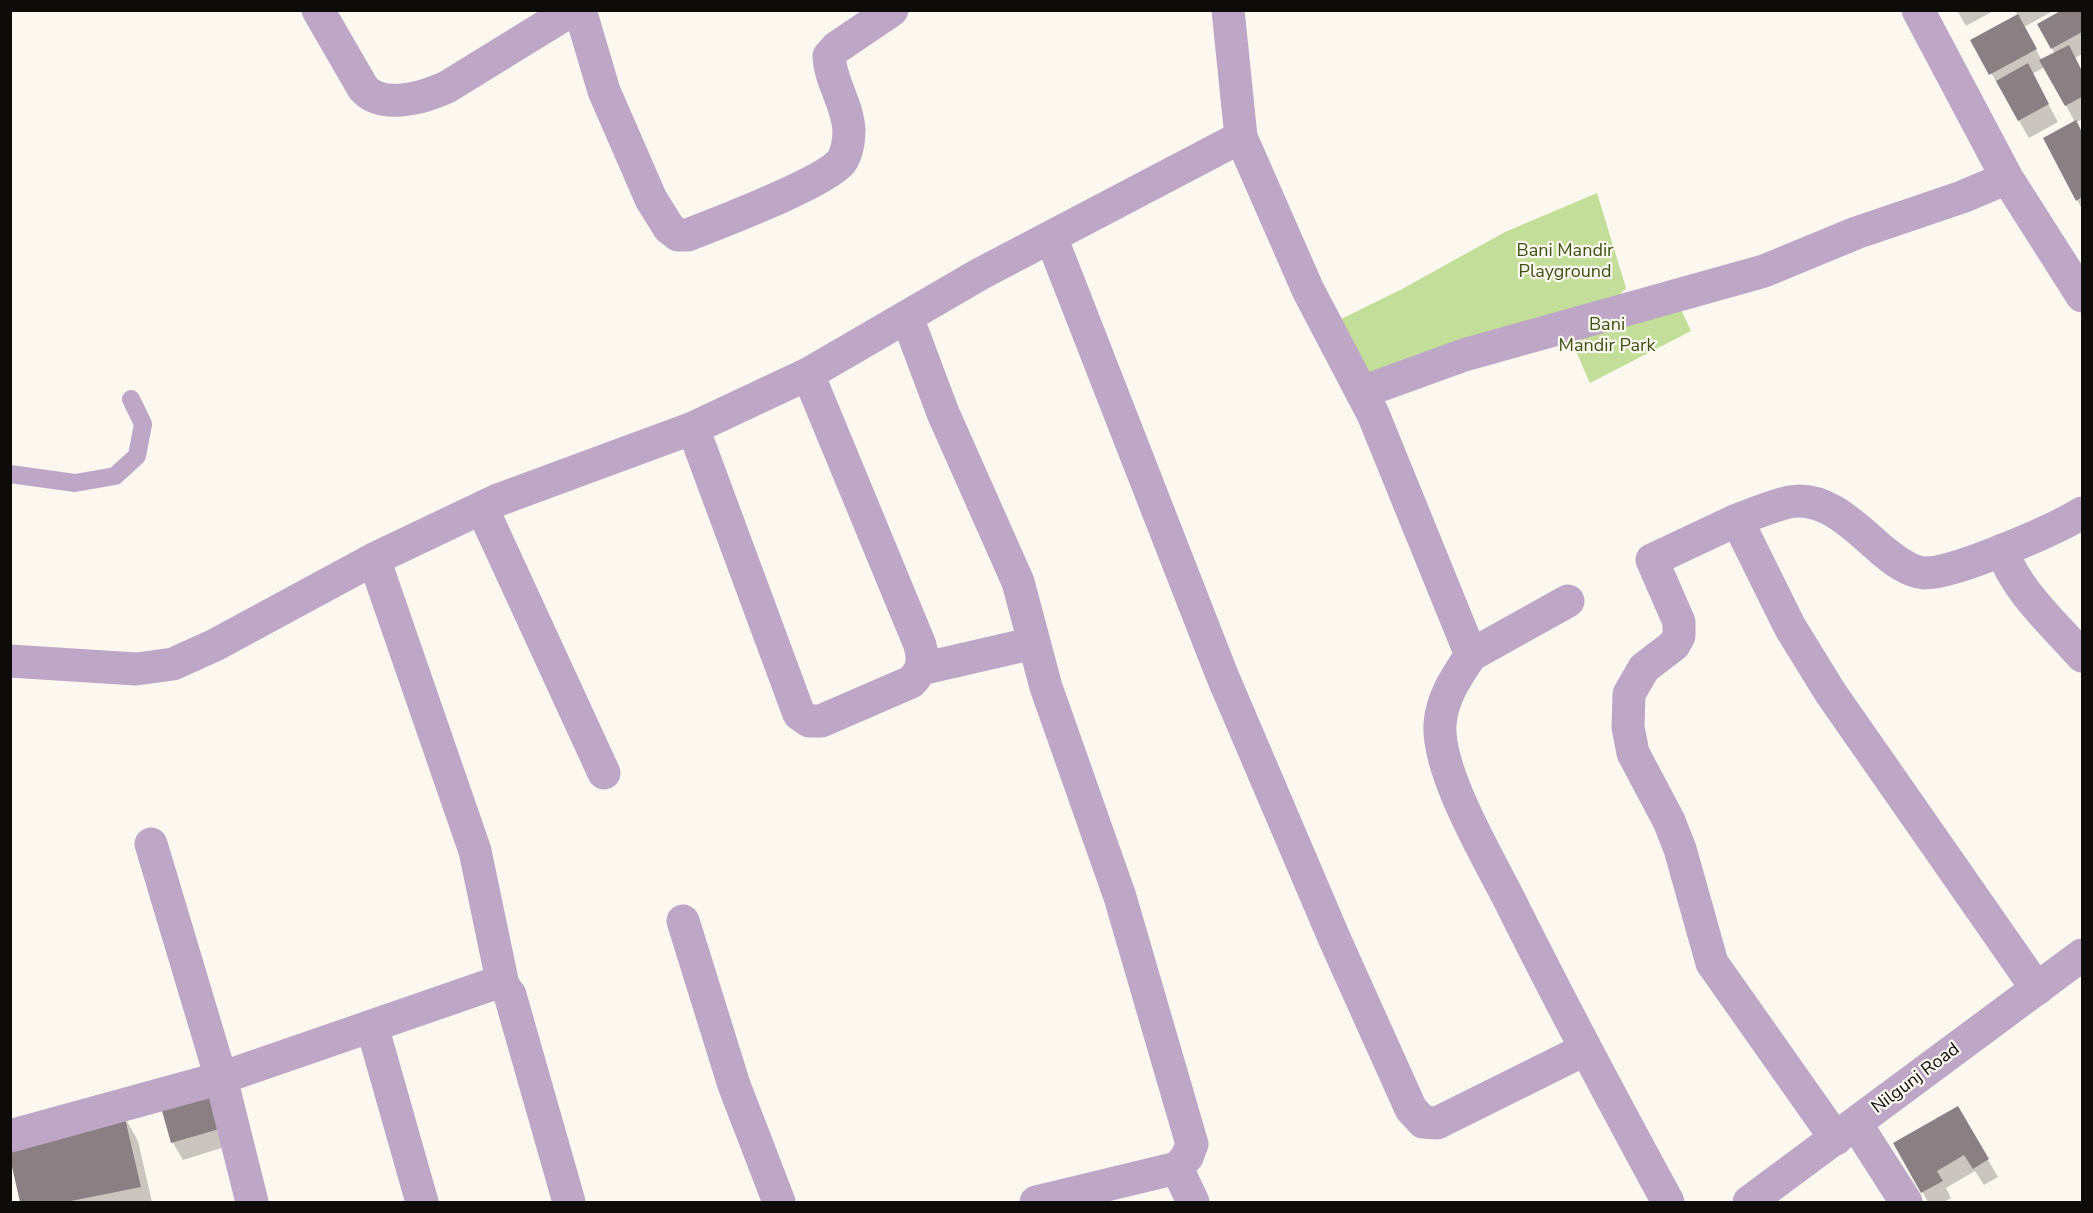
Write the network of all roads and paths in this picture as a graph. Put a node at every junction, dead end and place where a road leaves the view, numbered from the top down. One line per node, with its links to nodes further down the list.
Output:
1 (318, 10): 2 (street)
2 (572, 10)
3 (580, 10): 4 (street)
4 (892, 10)
5 (1228, 10): 7 (street)
6 (1918, 10): 8 (street)
7 (1241, 137): 9 (street); 13 (street)
8 (2007, 178): 10 (street); 13 (street)
9 (1051, 237): 11 (street); 35 (street)
10 (2082, 296)
11 (906, 317): 12 (street); 23 (street)
12 (808, 374): 15 (street); 27 (street)
13 (1362, 392): 24 (street)
14 (131, 399): 16 (lane)
15 (693, 428): 17 (street); 27 (street)
16 (10, 474)
17 (482, 508): 21 (street); 28 (street)
18 (2080, 518): 20 (street)
19 (1737, 520): 20 (street); 33 (street); 37 (street)
20 (2002, 550): 25 (street)
21 (374, 560): 26 (street); 32 (street)
22 (1568, 601): 24 (street)
23 (1034, 643): 27 (street); 39 (street)
24 (1472, 655): 35 (street)
25 (2082, 656)
26 (10, 661)
27 (921, 669)
28 (604, 773)
29 (151, 844): 36 (street)
30 (683, 921): 44 (street)
31 (2082, 955): 33 (street, Nilgunj Road)
32 (503, 984): 34 (street); 43 (street)
33 (2037, 989): 37 (street, Nilgunj Road)
34 (372, 1026): 36 (street); 42 (street)
35 (1586, 1049): 47 (street)
36 (221, 1078): 38 (street); 41 (street)
37 (1846, 1132): 48 (street, Nilgunj Road); 49 (street)
38 (10, 1136)
39 (1177, 1168): 40 (street); 46 (street)
40 (1078, 1197): 45 (street)
41 (252, 1203)
42 (422, 1203)
43 (569, 1203)
44 (779, 1203)
45 (1036, 1203)
46 (1193, 1203)
47 (1668, 1203)
48 (1749, 1203)
49 (1906, 1203)

